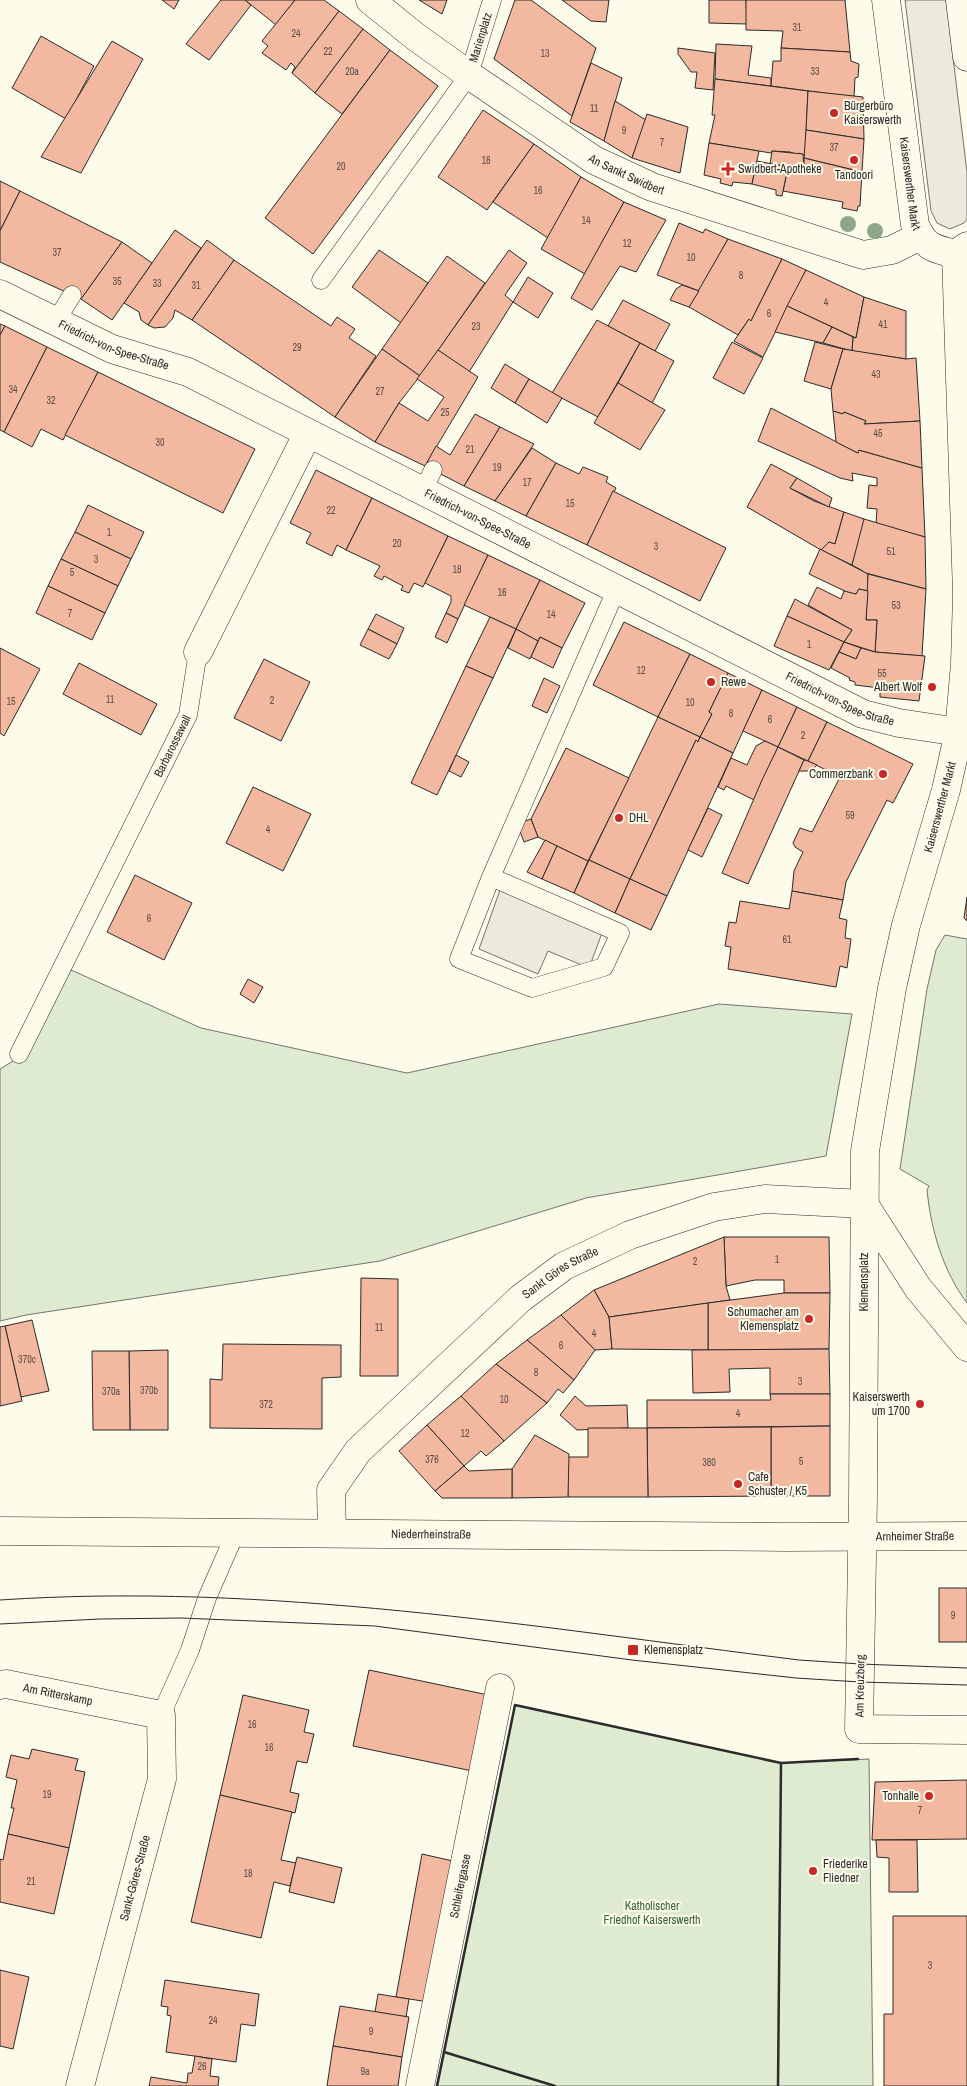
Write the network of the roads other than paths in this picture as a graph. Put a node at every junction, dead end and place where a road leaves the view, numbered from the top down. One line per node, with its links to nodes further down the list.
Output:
1 (370, 0): 6 (street, An Sankt Swidbert)
2 (492, 0): 6 (lane, Marienplatz)
3 (886, 0): 7 (street, Kaiserswerther Markt)
4 (960, 0): 5 (street)
5 (967, 56)
6 (469, 75): 7 (street, An Sankt Swidbert); 9 (lane, Marienplatz)
7 (920, 236): 8 (street, Kaiserswerther Markt)
8 (962, 250): 15 (street, Kaiserswerther Markt)
9 (321, 280)
10 (0, 294): 12 (street, Friedrich-von-Spee-Straße)
11 (72, 295): 12 (lane)
12 (56, 321): 13 (street, Friedrich-von-Spee-Straße)
13 (308, 433): 14 (street, Friedrich-von-Spee-Straße); 16 (street, Barbarossawall)
14 (616, 588): 17 (street, Friedrich-von-Spee-Straße); 18 (lane)
15 (967, 594): 17 (street, Kaiserswerther Markt)
16 (198, 652): 19 (lane, Barbarossawall)
17 (959, 732): 20 (street, Kaiserswerther Markt)
18 (491, 877): 18 (lane)
19 (19, 1054)
20 (864, 1204): 21 (street); 23 (street, Sankt Göres Straße); 26 (street, Klemensplatz)
21 (967, 1347)
22 (0, 1531): 24 (street, Niederrheinstraße)
23 (332, 1533): 24 (street, Niederrheinstraße); 26 (street, Niederrheinstraße)
24 (235, 1534): 29 (lane)
25 (967, 1536): 26 (street, Arnheimer Straße)
26 (863, 1537): 30 (street, Am Kreuzberg)
27 (0, 1685): 29 (street, Am Ritterskamp)
28 (500, 1688): 32 (street, Schleifergasse)
29 (161, 1715): 31 (street, Sankt-Göres-Straße)
30 (967, 1730)
31 (80, 2086)
32 (420, 2086)

